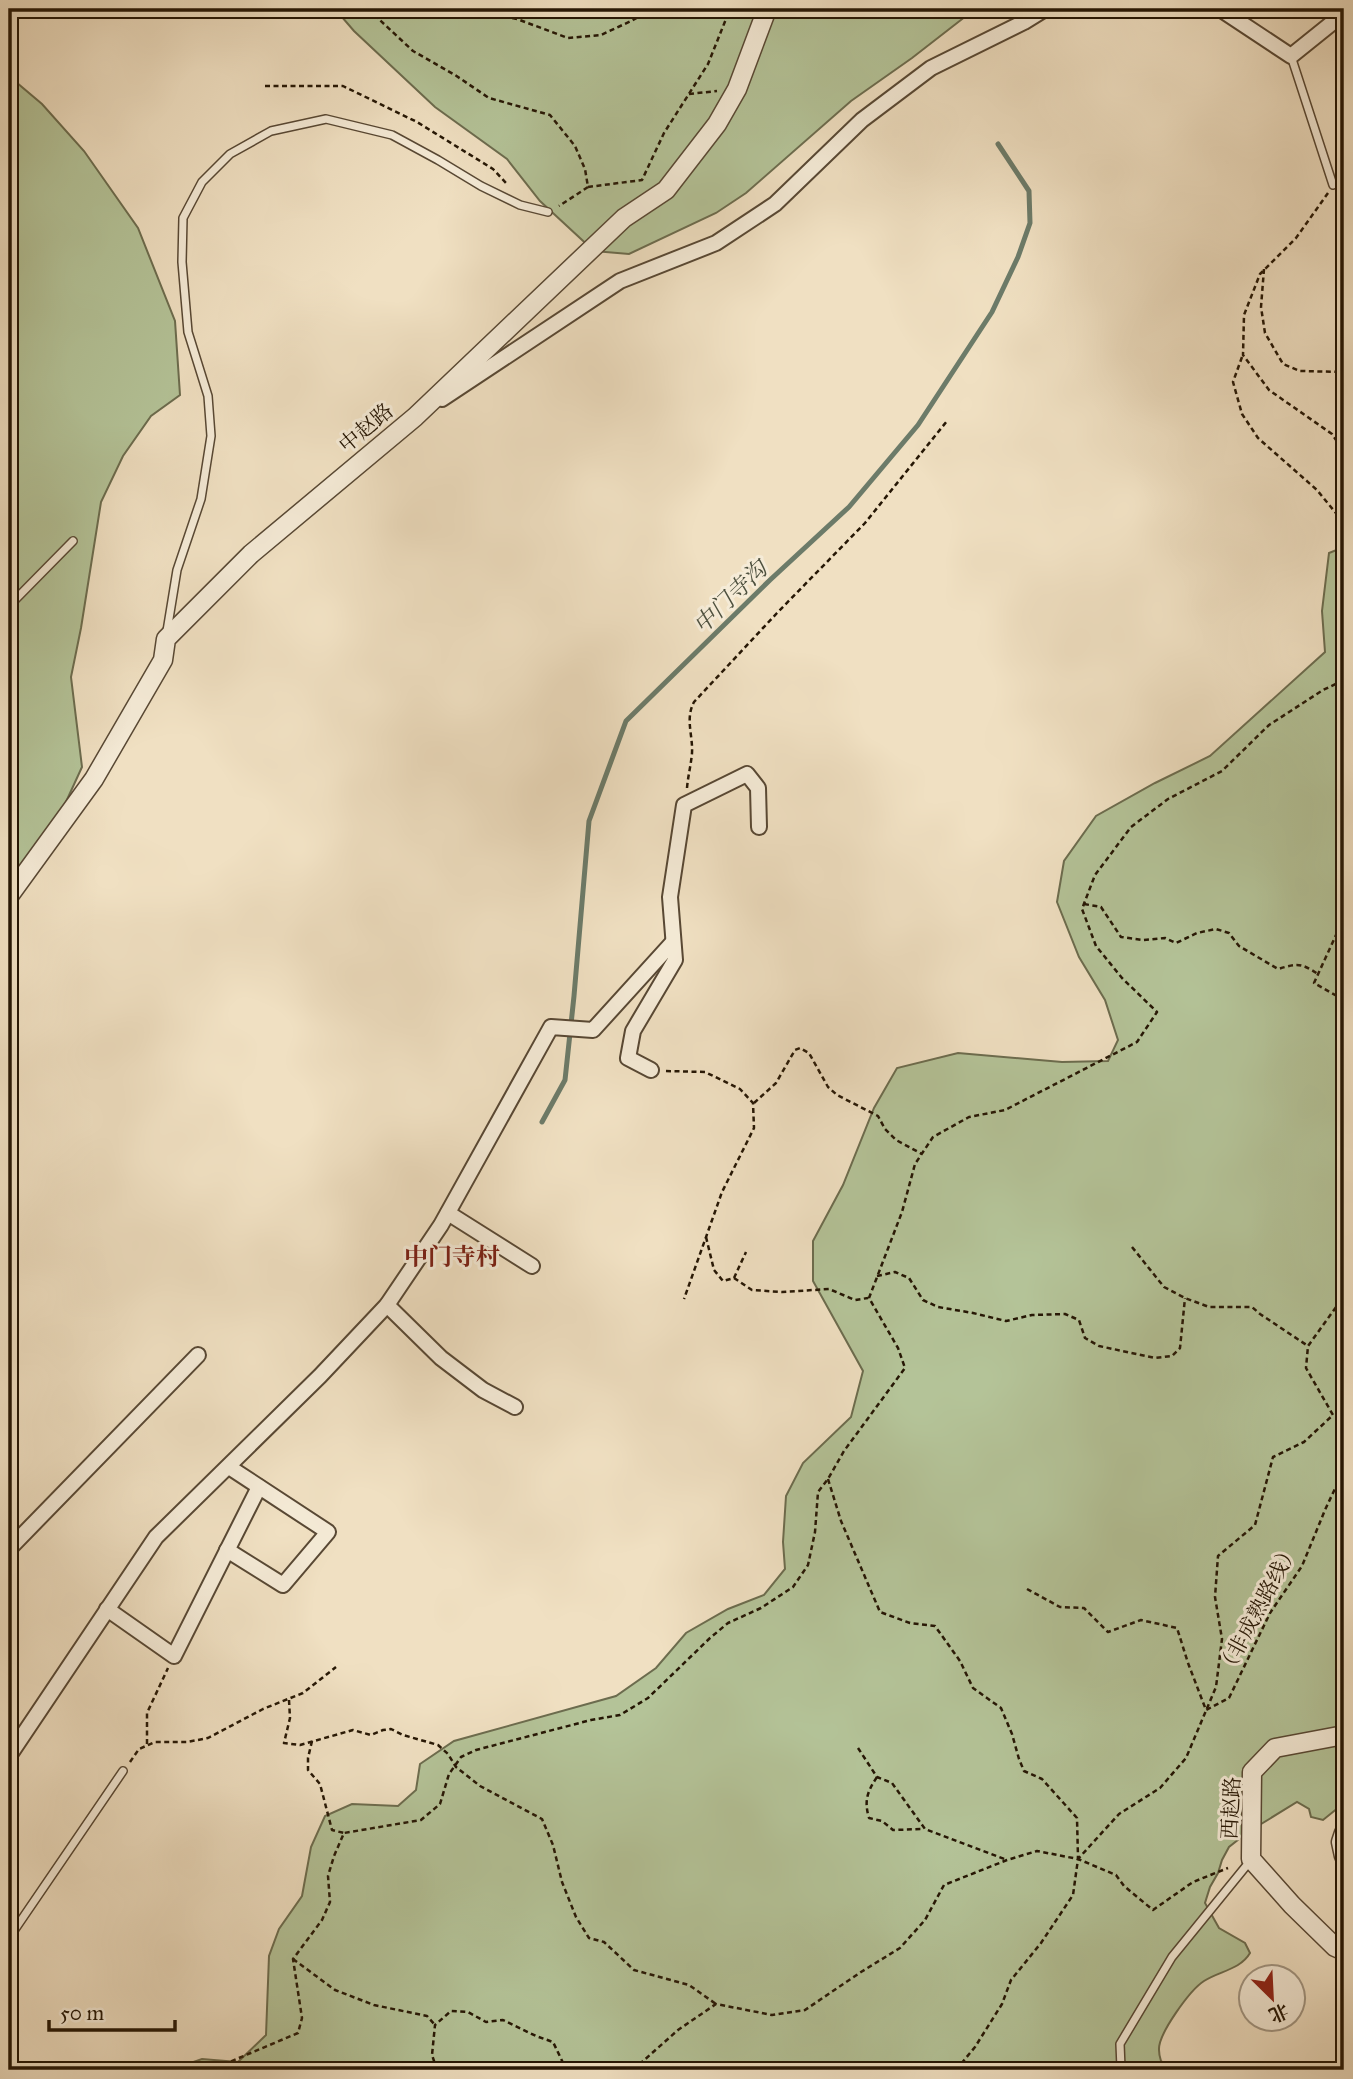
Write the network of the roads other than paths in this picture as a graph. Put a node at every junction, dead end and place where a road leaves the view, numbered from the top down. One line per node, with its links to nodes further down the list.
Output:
1 (767, 9): 8 (street, 中赵路)
2 (1045, 9): 8 (street)
3 (1220, 9): 5 (street)
4 (1332, 23): 5 (street)
5 (1291, 56): 6 (lane)
6 (1333, 185)
7 (548, 212): 11 (lane)
8 (415, 417): 11 (street, 中赵路)
9 (73, 541): 10 (lane)
10 (9, 606)
11 (166, 639): 13 (street, 中赵路)
12 (759, 827): 14 (street)
13 (9, 896)
14 (673, 942): 15 (street); 16 (street)
15 (651, 1070)
16 (448, 1213): 17 (street); 18 (street)
17 (532, 1266)
18 (387, 1305): 20 (street); 21 (street)
19 (198, 1355): 23 (street)
20 (515, 1407)
21 (229, 1467): 22 (street); 25 (street)
22 (259, 1487): 24 (street); 24 (street)
23 (9, 1549)
24 (227, 1550): 25 (street)
25 (107, 1609): 27 (street)
26 (1344, 1735): 31 (street, 西赵路)
27 (9, 1756)
28 (123, 1770): 32 (lane)
29 (1344, 1833): 30 (street)
30 (1344, 1856)
31 (1251, 1859): 33 (street, 西赵路); 34 (lane)
32 (9, 1938)
33 (1344, 1951)
34 (1121, 2068)

